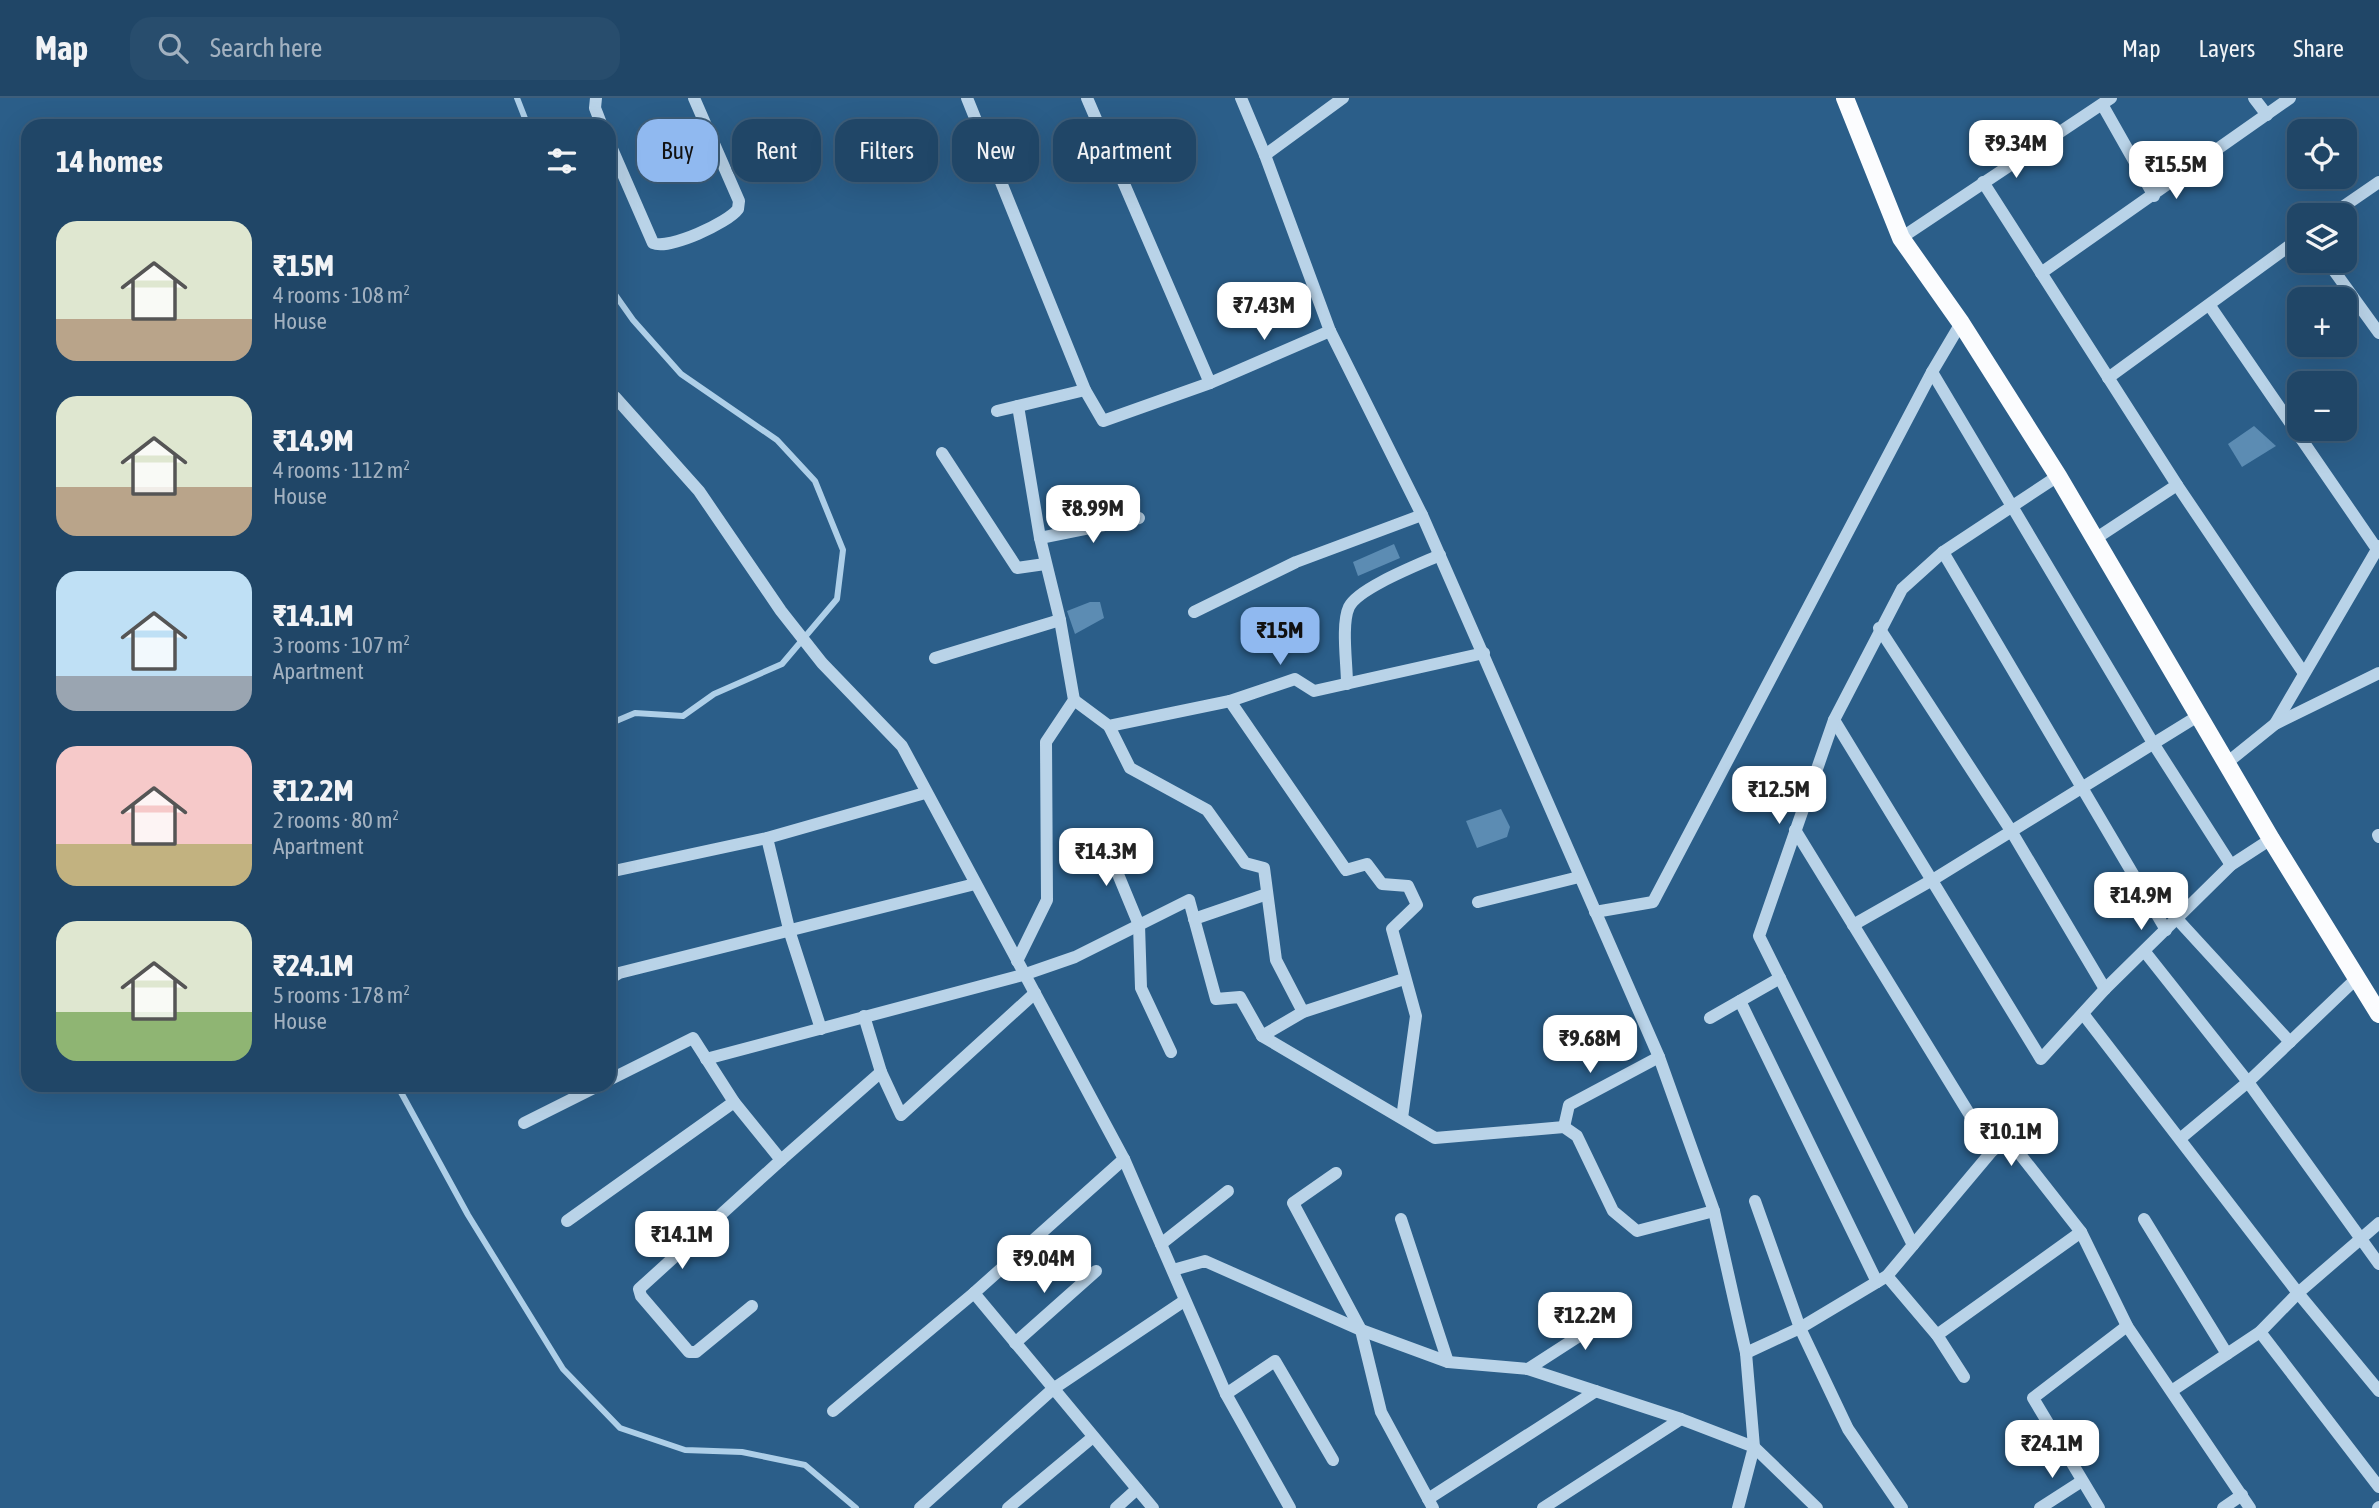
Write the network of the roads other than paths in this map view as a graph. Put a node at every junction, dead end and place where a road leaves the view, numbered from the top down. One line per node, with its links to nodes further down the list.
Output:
1 (596, 98): 12 (street)
2 (694, 98): 14 (street)
3 (967, 98): 30 (street)
4 (1087, 98): 29 (street)
5 (1241, 98): 13 (street)
6 (1343, 98): 13 (street)
7 (1844, 98): 19 (main road)
8 (2254, 98): 11 (street)
9 (2290, 98): 11 (street)
10 (2107, 102): 15 (street); 17 (street)
11 (2267, 115): 17 (street)
12 (599, 119)
13 (1265, 155): 26 (street)
14 (616, 158)
15 (1983, 182): 19 (street); 21 (street)
16 (2379, 182): 18 (street)
17 (2154, 196): 21 (street)
18 (2348, 203)
19 (1901, 239): 24 (main road)
20 (2287, 248): 23 (street)
21 (2041, 273): 28 (street)
22 (2336, 273): 25 (street)
23 (2210, 306): 28 (street); 42 (street)
24 (1961, 323): 27 (street); 35 (main road)
25 (2377, 326)
26 (1330, 331): 29 (street); 38 (street)
27 (1931, 372): 37 (street); 76 (street)
28 (2108, 378): 36 (street)
29 (1210, 383): 30 (street)
30 (1085, 390): 32 (street)
31 (616, 398): 63 (street)
32 (1018, 406): 33 (street); 40 (street)
33 (997, 411)
34 (942, 453): 45 (street)
35 (2058, 476): 37 (street); 41 (main road)
36 (2177, 485): 41 (street); 51 (street)
37 (2012, 508): 43 (street); 60 (street)
38 (1422, 515): 44 (street); 46 (street)
39 (1139, 519): 40 (street)
40 (1040, 538): 45 (street)
41 (2095, 539): 56 (main road)
42 (2378, 550): 51 (street)
43 (1943, 552): 48 (street); 62 (street)
44 (1440, 555): 49 (street); 53 (street)
45 (1045, 564): 47 (street)
46 (1195, 612)
47 (1059, 620): 50 (street); 54 (street)
48 (1879, 628): 57 (street); 64 (street)
49 (1483, 653): 53 (street); 71 (street)
50 (934, 658)
51 (2303, 672): 58 (street)
52 (2379, 673): 58 (street)
53 (1347, 684): 55 (street)
54 (1074, 699): 59 (street); 84 (street)
55 (1230, 701): 59 (street); 89 (street)
56 (2198, 716): 60 (street); 61 (main road)
57 (1834, 720): 65 (street); 72 (street)
58 (2275, 724): 61 (street)
59 (1109, 726): 74 (street)
60 (2153, 743): 62 (street); 69 (street)
61 (2228, 762): 68 (main road)
62 (2083, 786): 64 (street); 81 (street)
63 (925, 793): 66 (street); 73 (street)
64 (2010, 829): 72 (street); 90 (street)
65 (1795, 831): 80 (street); 87 (street)
66 (767, 838): 70 (street); 82 (street)
67 (1103, 838): 79 (street)
68 (2271, 839): 69 (street); 88 (main road)
69 (2231, 866): 78 (street)
70 (616, 870)
71 (1579, 877): 75 (street); 76 (street)
72 (1934, 879): 80 (street); 95 (street)
73 (975, 884): 82 (street); 84 (street)
74 (1267, 894): 77 (street); 93 (street)
75 (1478, 902)
76 (1595, 912): 102 (street)
77 (1194, 919): 79 (street); 99 (street)
78 (2178, 920): 81 (street); 100 (street)
79 (1139, 925): 86 (street); 101 (street)
80 (1853, 925): 113 (street)
81 (2166, 930): 83 (street)
82 (790, 933): 85 (street); 98 (street)
83 (2145, 952): 90 (street); 106 (street)
84 (1017, 961): 86 (street)
85 (616, 975)
86 (1023, 975): 91 (street); 96 (street)
87 (1780, 978): 92 (street); 127 (street)
88 (2357, 978): 94 (main road); 100 (street)
89 (1404, 979): 93 (street); 109 (street)
90 (2105, 989): 95 (street)
91 (1035, 993): 104 (street); 114 (street)
92 (1740, 1002): 97 (street); 131 (street)
93 (1303, 1012): 99 (street)
94 (2379, 1014)
95 (2084, 1015): 112 (street)
96 (864, 1016): 98 (street); 104 (street)
97 (1710, 1018)
98 (821, 1029): 103 (street)
99 (1262, 1036): 109 (street)
100 (2290, 1042): 106 (street)
101 (1171, 1052)
102 (1659, 1057): 111 (street); 119 (street)
103 (706, 1059): 105 (street); 108 (street)
104 (881, 1072): 115 (street)
105 (616, 1076)
106 (2248, 1082): 112 (street); 125 (street)
107 (586, 1092): 110 (street)
108 (734, 1102): 115 (street); 122 (street)
109 (1402, 1118): 111 (street)
110 (524, 1124)
111 (1564, 1127): 119 (street)
112 (2181, 1138): 133 (street)
113 (1992, 1151): 124 (street); 127 (street)
114 (1124, 1159): 126 (street); 132 (street)
115 (781, 1160): 135 (street)
116 (1336, 1173): 139 (street)
117 (1228, 1191): 126 (street)
118 (1755, 1201): 138 (street)
119 (1714, 1211): 143 (street)
120 (1401, 1219): 145 (street)
121 (2144, 1219): 144 (street)
122 (567, 1221)
123 (2379, 1223): 125 (street)
124 (2081, 1232): 137 (street); 141 (street)
125 (2359, 1240): 128 (street); 133 (street)
126 (1161, 1244): 129 (street)
127 (1913, 1245): 131 (street)
128 (2379, 1264)
129 (1173, 1270): 134 (street); 139 (street)
130 (1096, 1271): 142 (street)
131 (1882, 1279): 138 (street); 141 (street)
132 (974, 1293): 142 (street); 153 (street)
133 (2298, 1293): 140 (street); 148 (street)
134 (1184, 1301): 149 (street); 152 (street)
135 (752, 1306)
136 (1624, 1307): 146 (street)
137 (2127, 1326): 150 (street); 158 (street)
138 (1800, 1328): 143 (street); 171 (street)
139 (1361, 1329): 145 (street); 162 (street)
140 (2260, 1332): 144 (street); 159 (street)
141 (1937, 1335): 147 (street)
142 (1015, 1343): 149 (street)
143 (1746, 1353): 156 (street)
144 (2227, 1354): 150 (street)
145 (1448, 1362): 146 (street)
146 (1528, 1369): 151 (street)
147 (1964, 1377)
148 (2376, 1382)
149 (1053, 1390): 155 (street); 163 (street)
150 (2173, 1390): 161 (street)
151 (1596, 1391): 154 (street); 162 (street)
152 (1226, 1394): 157 (street); 167 (street)
153 (833, 1411)
154 (1681, 1419): 156 (street); 168 (street)
155 (1093, 1437): 160 (street); 164 (street)
156 (1754, 1447): 169 (street); 170 (street)
157 (1333, 1460)
158 (2082, 1481): 172 (street); 173 (street)
159 (2379, 1487)
160 (1137, 1489): 165 (street); 166 (street)
161 (2242, 1495): 174 (street); 175 (street)
162 (1430, 1504)
163 (920, 1508)
164 (1008, 1508)
165 (1116, 1508)
166 (1153, 1508)
167 (1290, 1508)
168 (1543, 1508)
169 (1738, 1508)
170 (1817, 1508)
171 (1902, 1508)
172 (2040, 1508)
173 (2099, 1508)
174 (2222, 1508)
175 (2250, 1508)

